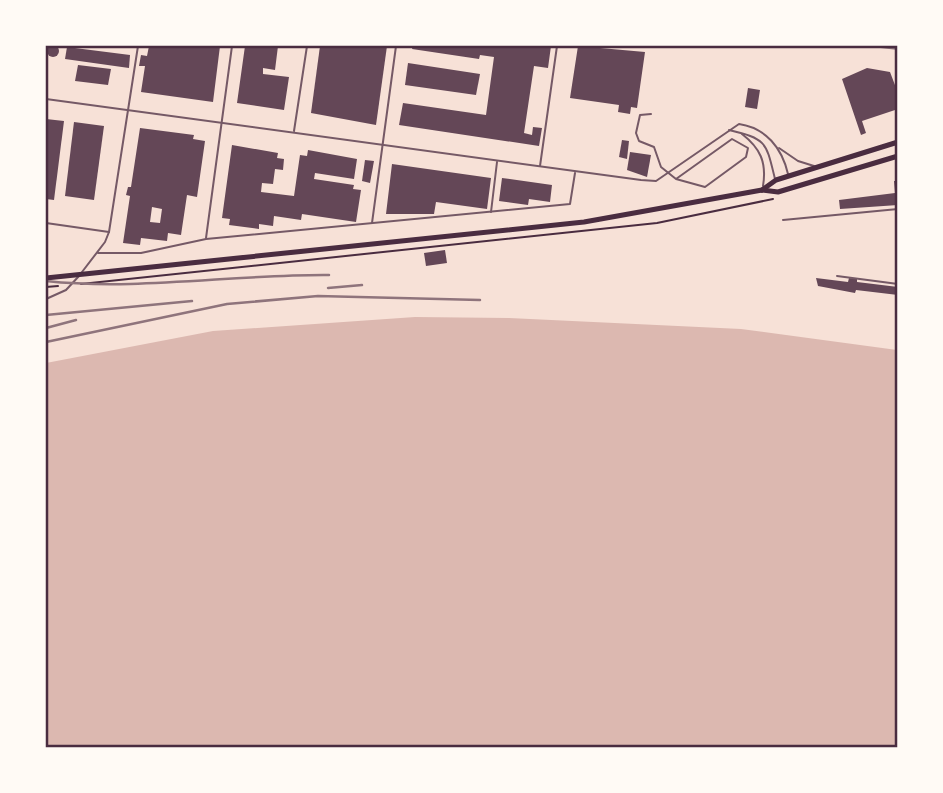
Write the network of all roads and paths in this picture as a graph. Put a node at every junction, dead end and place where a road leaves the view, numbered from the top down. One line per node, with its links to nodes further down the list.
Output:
1 (138, 46): 7 (lane)
2 (232, 46): 9 (lane)
3 (307, 46): 11 (lane)
4 (396, 46): 14 (lane)
5 (557, 46): 18 (lane)
6 (46, 99): 7 (lane)
7 (128, 109): 9 (lane); 32 (lane)
8 (651, 114): 21 (lane)
9 (222, 121): 11 (lane); 33 (lane)
10 (728, 130): 12 (lane); 15 (lane); 21 (lane)
11 (294, 132): 14 (lane)
12 (741, 133): 24 (lane); 25 (lane)
13 (898, 142): 19 (main road)
14 (383, 145): 17 (lane); 31 (lane)
15 (776, 146): 19 (lane); 22 (lane)
16 (898, 156): 26 (main road)
17 (498, 161): 18 (lane); 28 (lane)
18 (540, 166): 20 (lane)
19 (818, 167): 22 (main road)
20 (575, 171): 21 (lane); 28 (lane)
21 (666, 174): 23 (lane)
22 (789, 176): 24 (main road)
23 (676, 179): 23 (lane)
24 (776, 180): 25 (main road); 26 (lane)
25 (762, 190): 26 (main road); 36 (main road)
26 (778, 195): 37 (path)
27 (898, 209): 29 (lane)
28 (490, 213): 31 (lane)
29 (783, 220)
30 (46, 223): 32 (lane)
31 (372, 224): 33 (lane)
32 (109, 232): 34 (lane)
33 (206, 239): 34 (lane)
34 (98, 253): 41 (lane)
35 (837, 276): 38 (lane)
36 (46, 278)
37 (80, 284)
38 (898, 284)
39 (66, 285): 40 (path)
40 (46, 288)
41 (46, 299)

